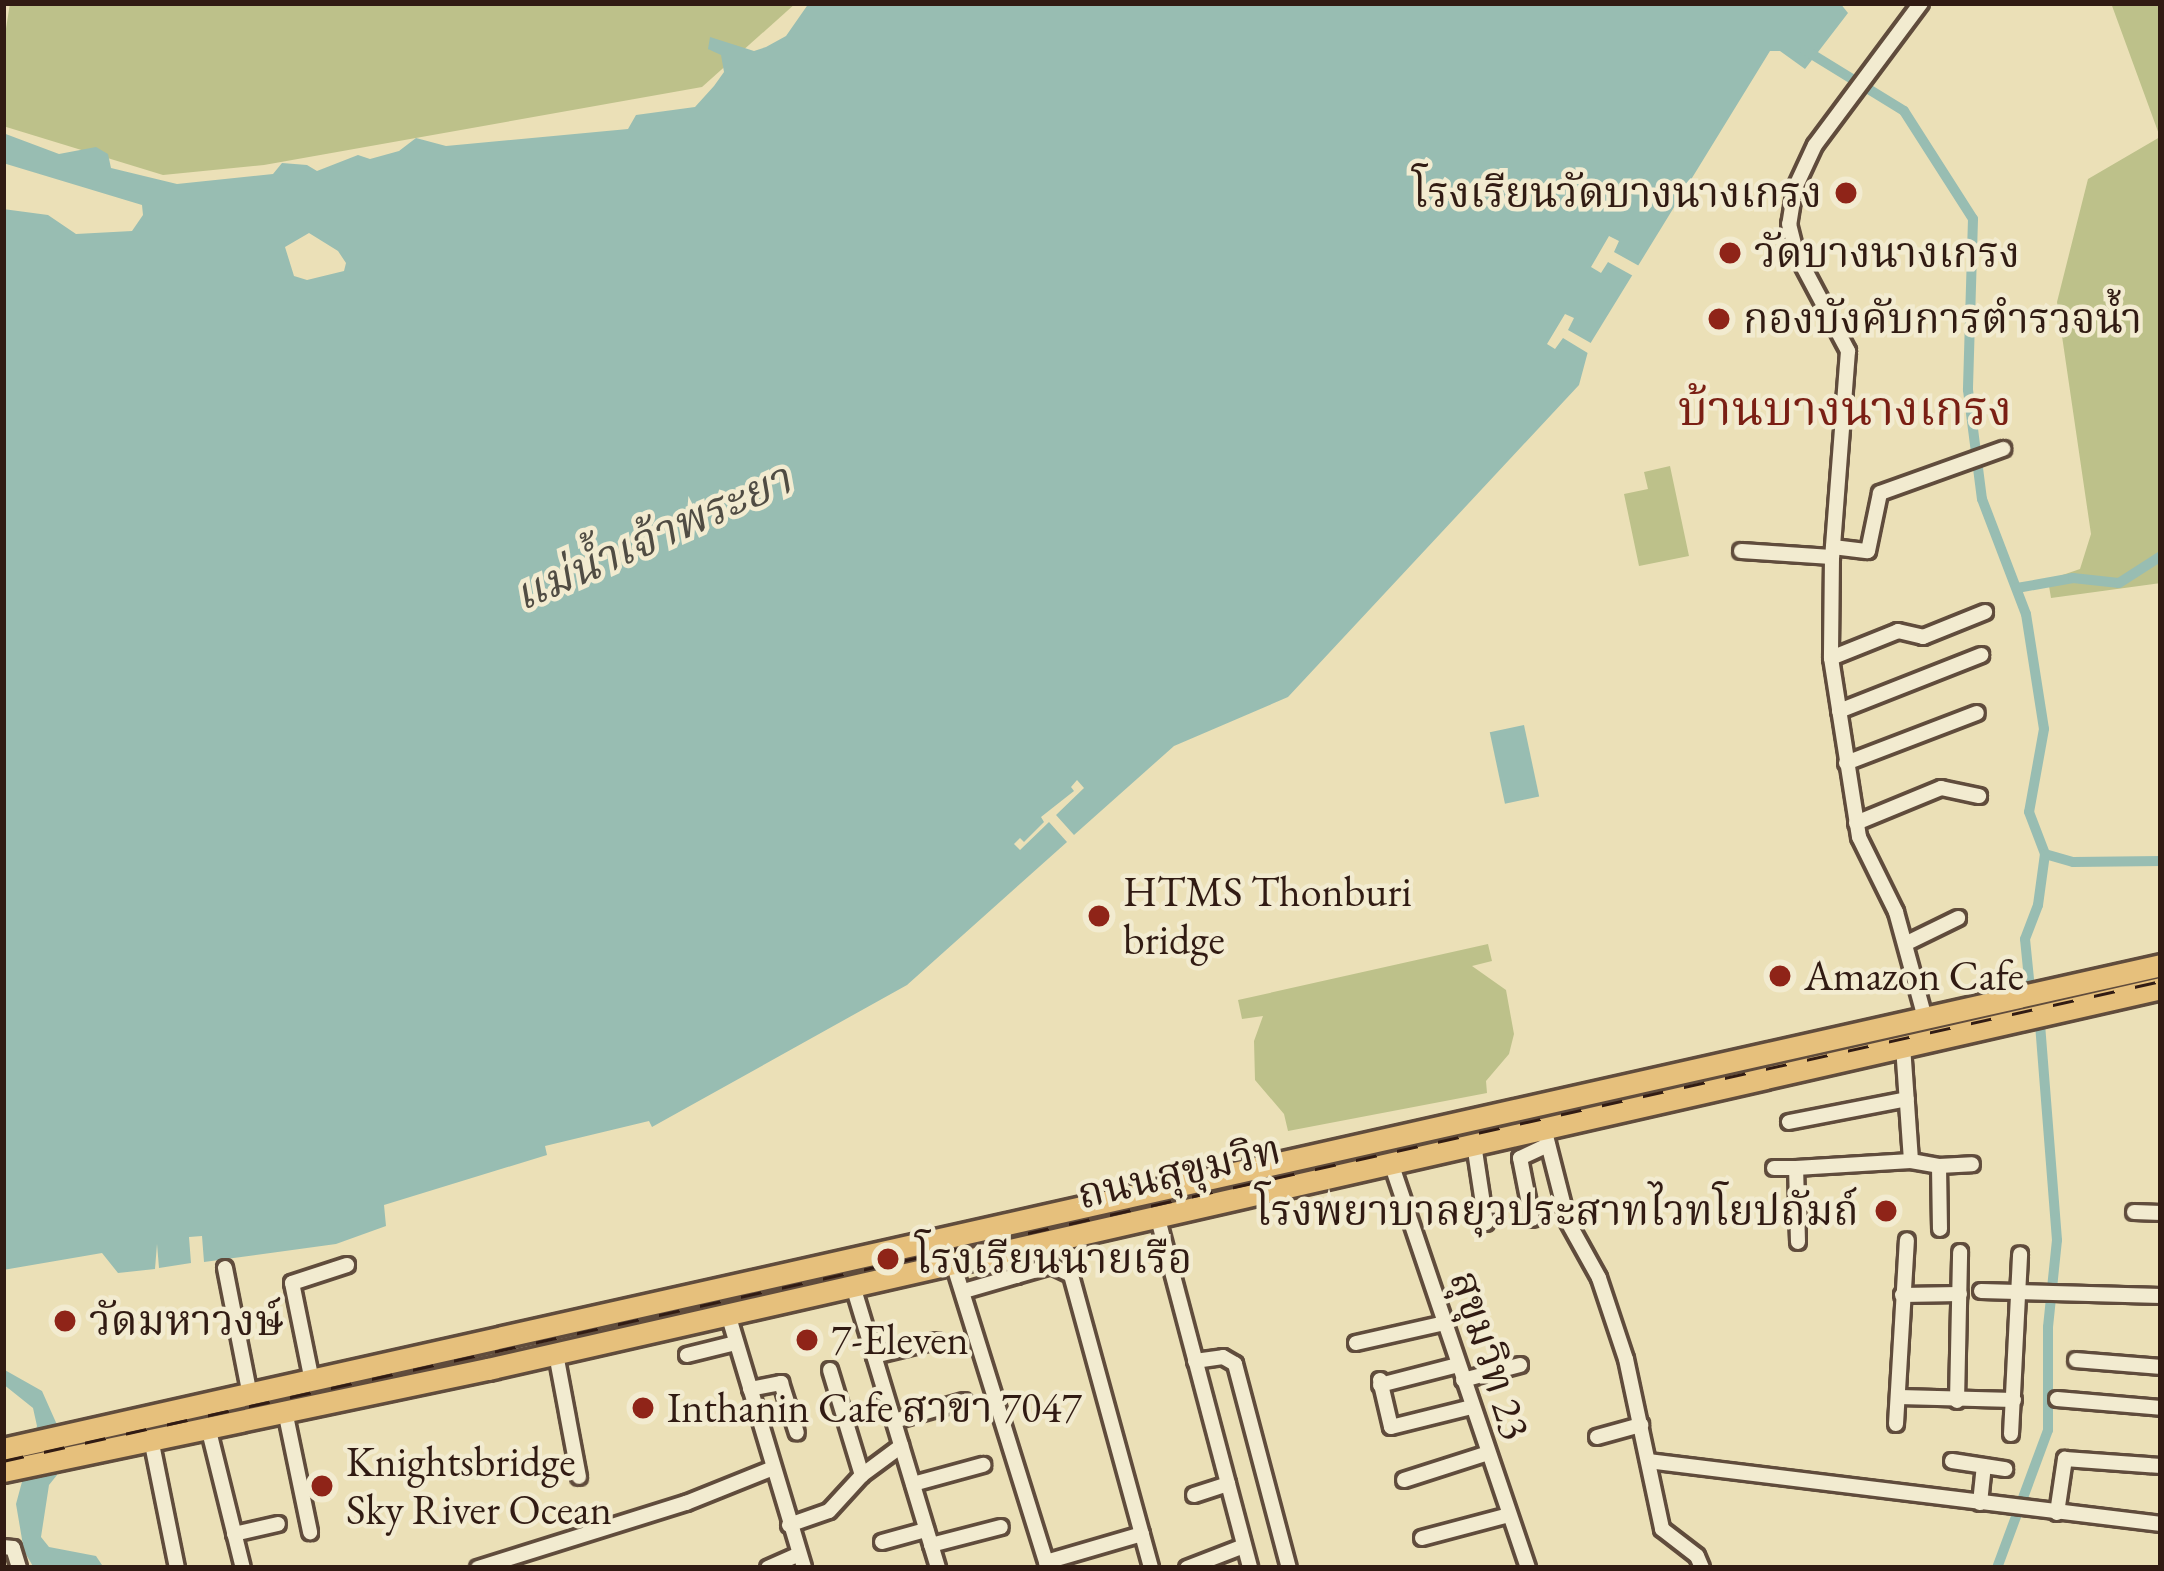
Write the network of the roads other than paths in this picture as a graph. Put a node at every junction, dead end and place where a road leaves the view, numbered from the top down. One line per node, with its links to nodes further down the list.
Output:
1 (1921, 3): 4 (street)
2 (2001, 450): 4 (street)
3 (1741, 551): 4 (street)
4 (1832, 552): 7 (street)
5 (1985, 612): 7 (street)
6 (1982, 655): 8 (street)
7 (1831, 658): 8 (street)
8 (1840, 711): 10 (street)
9 (1977, 713): 10 (street)
10 (1846, 763): 12 (street)
11 (1979, 796): 12 (street)
12 (1856, 823): 14 (street)
13 (1958, 918): 14 (street)
14 (1907, 943): 17 (street)
15 (2161, 965): 17 (highway, ถนนสุขุมวิท)
16 (2161, 988): 18 (highway, ถนนสุขุมวิท)
17 (1925, 1018): 29 (highway, ถนนสุขุมวิท)
18 (1903, 1046): 19 (street); 21 (highway, ถนนสุขุมวิท)
19 (1907, 1100): 20 (street); 23 (street)
20 (1790, 1122)
21 (1546, 1137): 22 (highway, ถนนสุขุมวิท); 34 (street); 82 (street)
22 (1474, 1144): 24 (highway, ถนนสุขุมวิท); 35 (street)
23 (1911, 1161): 26 (street); 28 (street)
24 (1391, 1163): 33 (highway, ถนนสุขุมวิท); 55 (street, สุขุมวิท 23)
25 (1972, 1164): 26 (street)
26 (1939, 1166): 36 (street)
27 (1774, 1168): 28 (street)
28 (1796, 1168): 39 (street)
29 (1105, 1203): 30 (highway, ถนนสุขุมวิท); 37 (highway)
30 (1065, 1212): 37 (highway); 64 (highway, ถนนสุขุมวิท)
31 (2134, 1213): 32 (street)
32 (2161, 1213)
33 (1157, 1215): 37 (highway, ถนนสุขุมวิท); 62 (street)
34 (1532, 1219)
35 (1486, 1223)
36 (1940, 1229)
37 (1093, 1232): 40 (highway, ถนนสุขุมวิท)
38 (1906, 1240): 52 (street)
39 (1798, 1242)
40 (1009, 1251): 43 (highway, ถนนสุขุมวิท); 46 (street)
41 (1960, 1252): 51 (street)
42 (2020, 1254): 48 (street)
43 (953, 1263): 47 (highway, ถนนสุขุมวิท); 49 (street)
44 (346, 1265): 69 (street)
45 (225, 1268): 72 (street)
46 (1016, 1276): 49 (street); 116 (street)
47 (853, 1286): 54 (highway, ถนนสุขุมวิท); 61 (street)
48 (2022, 1290): 50 (street); 53 (street); 75 (street)
49 (964, 1291): 123 (street)
50 (1981, 1291)
51 (1960, 1294): 52 (street); 77 (street)
52 (1902, 1295): 73 (street)
53 (2161, 1297)
54 (728, 1315): 57 (street); 59 (highway, ถนนสุขุมวิท)
55 (1444, 1323): 58 (street); 68 (street, สุขุมวิท 23)
56 (936, 1341): 61 (street)
57 (736, 1343): 60 (street); 71 (street)
58 (1356, 1343)
59 (556, 1354): 70 (highway, ถนนสุขุมวิท); 102 (street)
60 (687, 1355)
61 (874, 1356): 81 (street)
62 (1195, 1360): 105 (street); 133 (street)
63 (2076, 1360): 66 (street)
64 (394, 1363): 69 (highway, ถนนสุขุมวิท); 70 (highway)
65 (1520, 1365): 68 (street)
66 (2161, 1367)
67 (830, 1370): 101 (street)
68 (1461, 1372): 78 (street, สุขุมวิท 23); 78 (street)
69 (312, 1381): 72 (highway, ถนนสุขุมวิท)
70 (399, 1388): 80 (highway, ถนนสุขุมวิท)
71 (750, 1389): 85 (street); 98 (street)
72 (250, 1396): 87 (highway, ถนนสุขุมวิท)
73 (1899, 1397): 77 (street); 83 (street)
74 (2056, 1399): 79 (street)
75 (2014, 1400): 77 (street); 86 (street)
76 (964, 1401): 81 (street)
77 (1957, 1401)
78 (1472, 1407): 92 (street, สุขุมวิท 23)
79 (2161, 1408)
80 (285, 1412): 84 (highway, ถนนสุขุมวิท); 114 (street)
81 (894, 1421): 90 (street)
82 (1641, 1424): 88 (street); 93 (street)
83 (1896, 1424)
84 (208, 1427): 89 (highway, ถนนสุขุมวิท); 115 (street)
85 (797, 1433)
86 (2011, 1434)
87 (116, 1437): 89 (highway, ถนนสุขุมวิท); 91 (highway, ถนนสุขุมวิท); 100 (highway, ถนนสุขุมวิท)
88 (1597, 1437)
89 (151, 1439): 125 (street)
90 (901, 1446): 101 (street); 104 (street)
91 (3, 1448)
92 (1487, 1453): 103 (street); 109 (street, สุขุมวิท 23)
93 (1648, 1461): 107 (street); 135 (street)
94 (1952, 1461): 96 (street)
95 (983, 1465): 104 (street)
96 (1984, 1466): 99 (street); 107 (street)
97 (2161, 1466): 108 (street)
98 (773, 1468): 111 (street); 127 (street)
99 (2005, 1469)
100 (3, 1471)
101 (862, 1475): 111 (street)
102 (579, 1478)
103 (1404, 1480)
104 (913, 1484): 117 (street)
105 (1228, 1484): 106 (street); 120 (street)
106 (1194, 1495)
107 (1980, 1503): 108 (street)
108 (2057, 1513): 112 (street)
109 (1509, 1515): 118 (street); 134 (street, สุขุมวิท 23)
110 (278, 1525): 115 (street)
111 (789, 1525): 122 (street)
112 (2161, 1525)
113 (1001, 1527): 117 (street)
114 (310, 1532)
115 (234, 1534): 126 (street)
116 (1142, 1534): 123 (street); 130 (street)
117 (929, 1538): 119 (street); 129 (street)
118 (1422, 1538)
119 (882, 1542)
120 (1244, 1546): 131 (street); 132 (street)
121 (3, 1547): 124 (street)
122 (801, 1561): 128 (street)
123 (1047, 1565)
124 (19, 1568)
125 (177, 1568)
126 (243, 1568)
127 (478, 1568)
128 (768, 1568)
129 (938, 1568)
130 (1151, 1568)
131 (1187, 1568)
132 (1250, 1568)
133 (1289, 1568)
134 (1528, 1568)
135 (1702, 1568)

